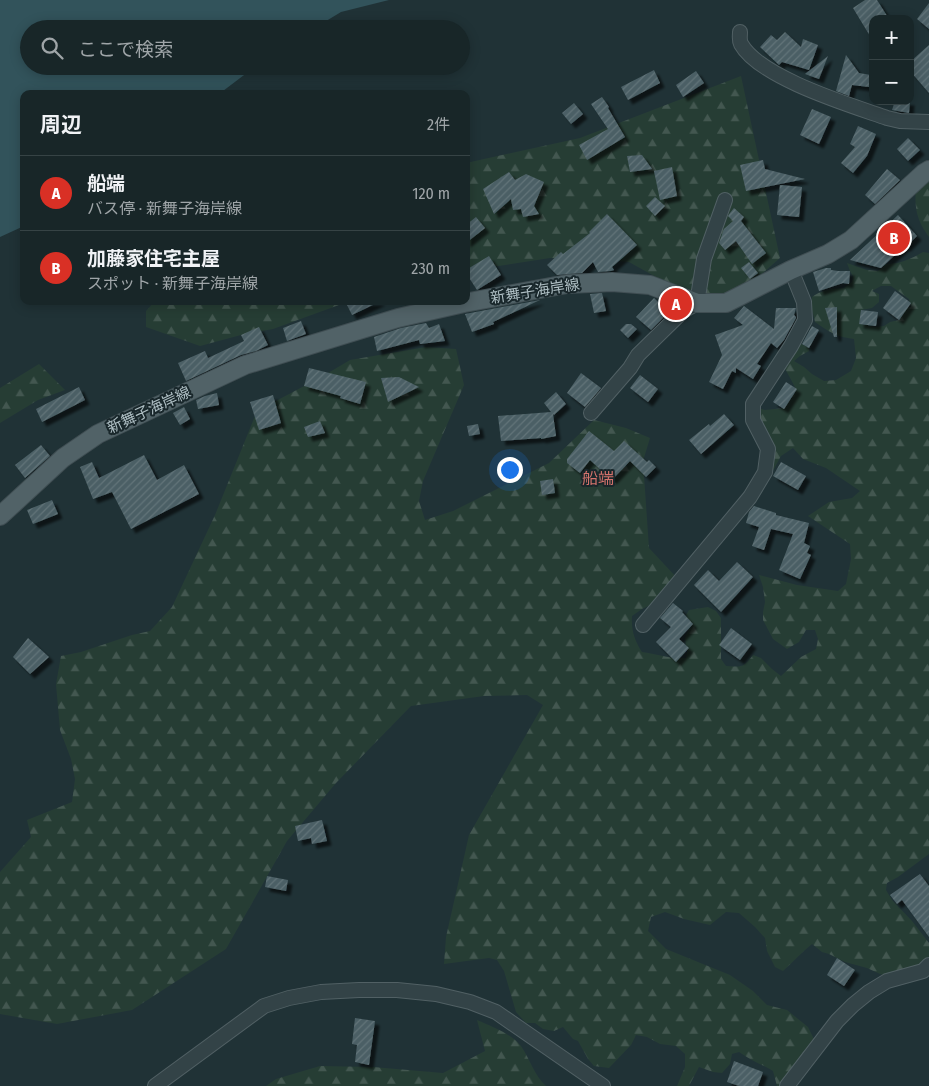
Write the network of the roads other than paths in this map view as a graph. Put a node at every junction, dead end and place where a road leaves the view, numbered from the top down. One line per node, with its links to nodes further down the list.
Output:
1 (740, 32): 2 (street)
2 (929, 122)
3 (929, 170): 5 (main road, 新舞子海岸線)
4 (724, 200): 7 (street)
5 (791, 270): 7 (main road, 新舞子海岸線); 11 (street)
6 (470, 302): 7 (main road, 新舞子海岸線)
7 (697, 303): 9 (street)
8 (455, 305): 10 (main road, 新舞子海岸線)
9 (591, 414)
10 (0, 516)
11 (642, 625)
12 (929, 965): 15 (street)
13 (155, 1086): 14 (street)
14 (603, 1086)
15 (786, 1086)

